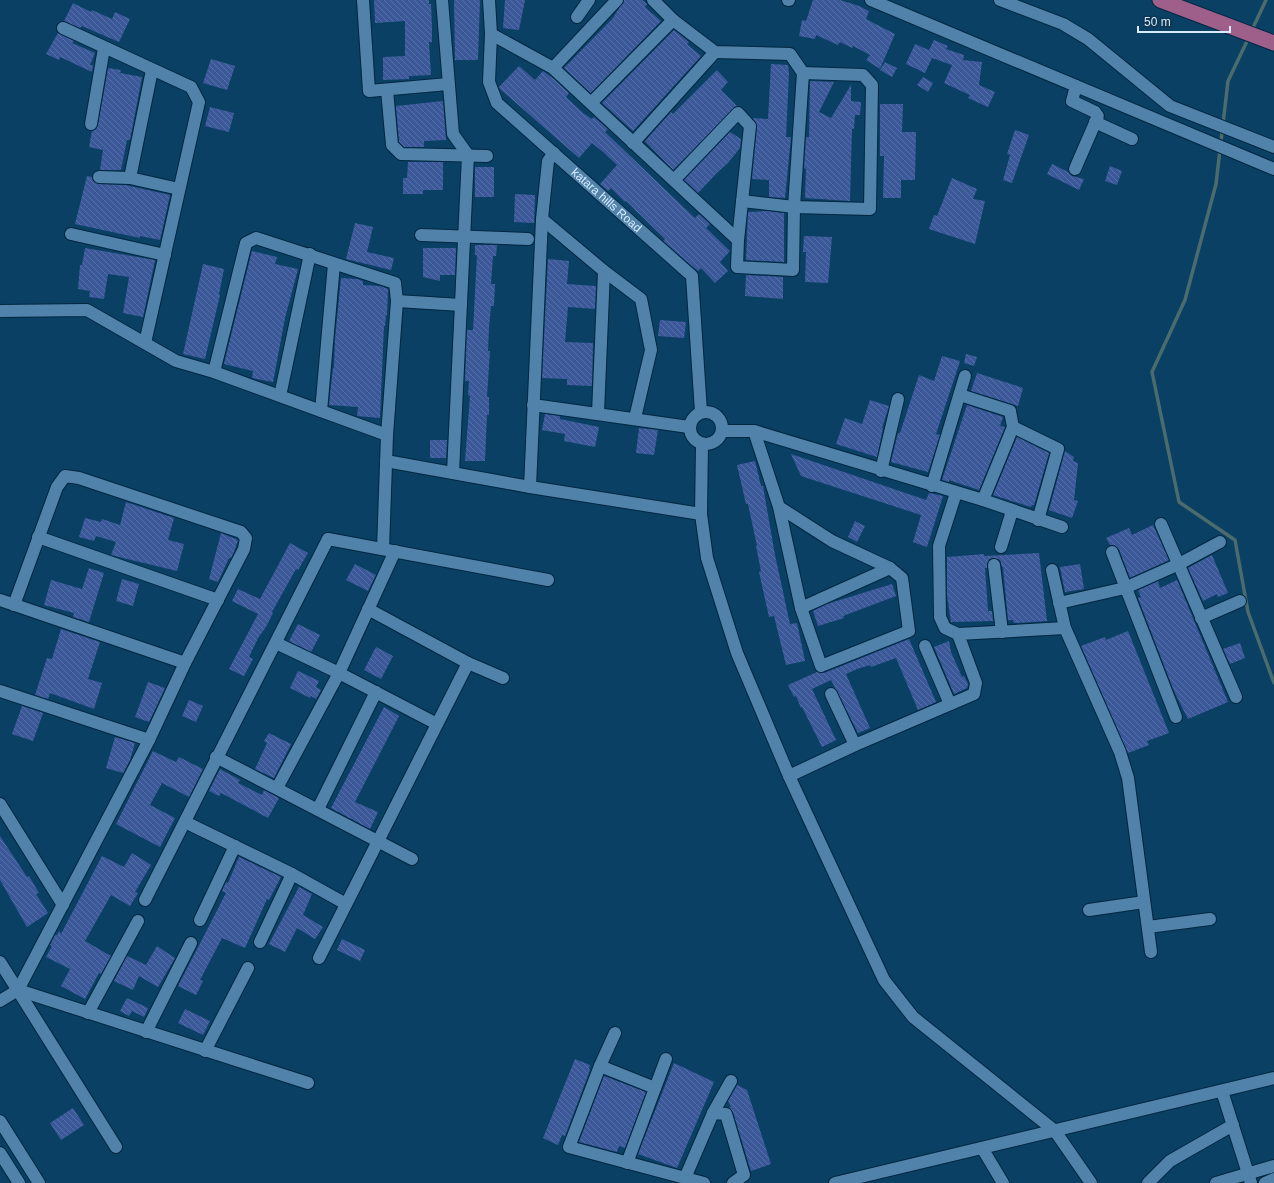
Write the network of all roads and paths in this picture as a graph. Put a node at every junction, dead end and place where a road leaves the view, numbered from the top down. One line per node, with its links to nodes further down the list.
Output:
1 (363, 0): 22 (street)
2 (442, 0): 20 (street)
3 (489, 0): 13 (street, katara hills Road)
4 (589, 0): 10 (street)
5 (617, 0): 17 (street)
6 (653, 0): 11 (street)
7 (871, 0): 21 (street)
8 (1000, 0): 28 (street)
9 (1160, 0): 14 (main road)
10 (577, 17)
11 (673, 20): 16 (street); 23 (street)
12 (63, 28): 15 (street)
13 (491, 34): 17 (street); 29 (street, katara hills Road)
14 (1274, 43)
15 (104, 48): 18 (street); 25 (street)
16 (715, 52): 19 (street); 27 (street)
17 (553, 68): 23 (street)
18 (152, 70): 35 (street); 37 (street)
19 (803, 73): 39 (street); 39 (street)
20 (448, 84): 22 (street); 30 (street)
21 (1076, 86): 24 (street); 33 (street)
22 (386, 90): 30 (street)
23 (591, 103): 27 (street)
24 (1095, 122): 26 (street); 32 (street)
25 (90, 124)
26 (1132, 139)
27 (633, 143): 36 (street)
28 (1274, 148)
29 (554, 153): 40 (street); 61 (street, katara hills Road)
30 (468, 155): 31 (street); 43 (street)
31 (487, 156)
32 (1075, 169)
33 (1274, 169)
34 (99, 177): 35 (street)
35 (130, 178): 37 (street)
36 (674, 180): 38 (street); 45 (street)
37 (179, 189): 47 (street)
38 (742, 201): 39 (street); 45 (street)
39 (794, 207): 45 (street)
40 (542, 219): 49 (street); 59 (street)
41 (71, 234): 47 (street)
42 (421, 235): 43 (street)
43 (465, 237): 44 (street); 51 (street)
44 (528, 240)
45 (738, 240)
46 (310, 254): 48 (street); 54 (street); 57 (street)
47 (165, 255): 53 (street)
48 (334, 264): 50 (street); 60 (street)
49 (604, 271): 62 (street); 63 (street)
50 (398, 301): 51 (street); 68 (street)
51 (461, 305): 72 (street)
52 (0, 311): 53 (street)
53 (145, 343): 54 (street)
54 (214, 372): 57 (street)
55 (965, 376): 56 (street)
56 (960, 395): 65 (street); 73 (street)
57 (280, 396): 60 (street)
58 (898, 398): 71 (street)
59 (533, 405): 62 (street); 74 (street)
60 (320, 411): 68 (street)
61 (701, 412): 64 (street); 66 (street)
62 (598, 413): 63 (street)
63 (635, 418): 64 (street)
64 (689, 427): 69 (street)
65 (1013, 427): 76 (street); 80 (street)
66 (722, 431): 67 (street); 69 (street)
67 (754, 431): 71 (street); 77 (street)
68 (387, 435): 70 (street)
69 (702, 444): 79 (street)
70 (386, 461): 72 (street); 86 (street)
71 (881, 471): 73 (street)
72 (452, 473): 74 (street)
73 (932, 486): 75 (street)
74 (530, 487): 79 (street)
75 (956, 493): 76 (street); 104 (street)
76 (983, 500): 78 (street)
77 (779, 507): 90 (street); 99 (street)
78 (1012, 511): 80 (street); 85 (street)
79 (701, 514): 121 (street)
80 (1038, 520): 82 (street)
81 (1161, 524): 88 (street)
82 (1062, 527)
83 (38, 537): 95 (street); 95 (street); 98 (street)
84 (1220, 542): 88 (street)
85 (1002, 547)
86 (389, 550): 92 (street); 100 (street); 105 (street)
87 (1112, 552): 93 (street)
88 (1179, 564): 93 (street); 101 (street)
89 (994, 565): 103 (street)
90 (890, 568): 99 (street); 99 (street)
91 (1052, 570): 97 (street)
92 (548, 580)
93 (1125, 588): 97 (street); 116 (street)
94 (0, 600): 98 (street)
95 (218, 600): 107 (street)
96 (1240, 601): 101 (street)
97 (1059, 603): 102 (street)
98 (14, 605): 107 (street)
99 (801, 608)
100 (368, 609): 108 (street); 109 (street)
101 (1201, 618): 114 (street)
102 (1065, 628): 103 (street); 131 (street)
103 (1002, 632): 104 (street)
104 (958, 634): 115 (street)
105 (276, 643): 109 (street); 120 (street)
106 (925, 646): 115 (street)
107 (185, 663): 118 (street)
108 (468, 663): 110 (street); 117 (street)
109 (339, 673): 112 (street); 122 (street)
110 (503, 678)
111 (0, 691): 118 (street)
112 (376, 692): 117 (street); 124 (street)
113 (831, 694): 119 (street)
114 (1236, 697)
115 (950, 704): 119 (street)
116 (1176, 717)
117 (437, 724): 126 (street)
118 (149, 740): 133 (street)
119 (855, 745): 121 (street)
120 (216, 757): 122 (street); 125 (street)
121 (789, 776): 161 (street)
122 (277, 788): 124 (street)
123 (0, 804): 133 (street)
124 (318, 809): 126 (street)
125 (185, 822): 127 (street); 130 (street)
126 (378, 841): 128 (street); 132 (street)
127 (235, 846): 129 (street); 136 (street)
128 (412, 859)
129 (292, 874): 132 (street); 139 (street)
130 (145, 900)
131 (1144, 902): 134 (street); 138 (street)
132 (346, 904): 142 (street)
133 (63, 905): 145 (street)
134 (1089, 910)
135 (1210, 919): 138 (street)
136 (200, 920)
137 (138, 921): 147 (street)
138 (1148, 926): 141 (street)
139 (260, 942)
140 (191, 943): 148 (street)
141 (1151, 952)
142 (319, 958)
143 (0, 962): 145 (street)
144 (248, 968): 150 (street)
145 (18, 990): 146 (street); 147 (street); 162 (street)
146 (0, 1001)
147 (88, 1013): 148 (street)
148 (146, 1032): 150 (street)
149 (615, 1033): 152 (street)
150 (205, 1051): 155 (street)
151 (666, 1059): 156 (street)
152 (600, 1066): 156 (street); 165 (street)
153 (1274, 1078): 157 (street)
154 (731, 1081): 158 (street)
155 (308, 1083)
156 (655, 1088): 165 (street)
157 (1222, 1091): 160 (street); 161 (street)
158 (713, 1113): 167 (street); 169 (street)
159 (0, 1121): 172 (street)
160 (1233, 1125): 168 (street); 178 (street)
161 (1055, 1131): 163 (street); 177 (street)
162 (116, 1147)
163 (982, 1148): 175 (street); 176 (street)
164 (0, 1153): 171 (street)
165 (626, 1163): 167 (street)
166 (1274, 1166): 168 (street)
167 (685, 1178): 173 (street)
168 (1249, 1178): 179 (street)
169 (743, 1179): 174 (street)
170 (1274, 1179): 180 (street)
171 (19, 1183)
172 (39, 1183)
173 (704, 1183)
174 (733, 1183)
175 (835, 1183)
176 (1003, 1183)
177 (1091, 1183)
178 (1148, 1183)
179 (1216, 1183)
180 (1265, 1183)

